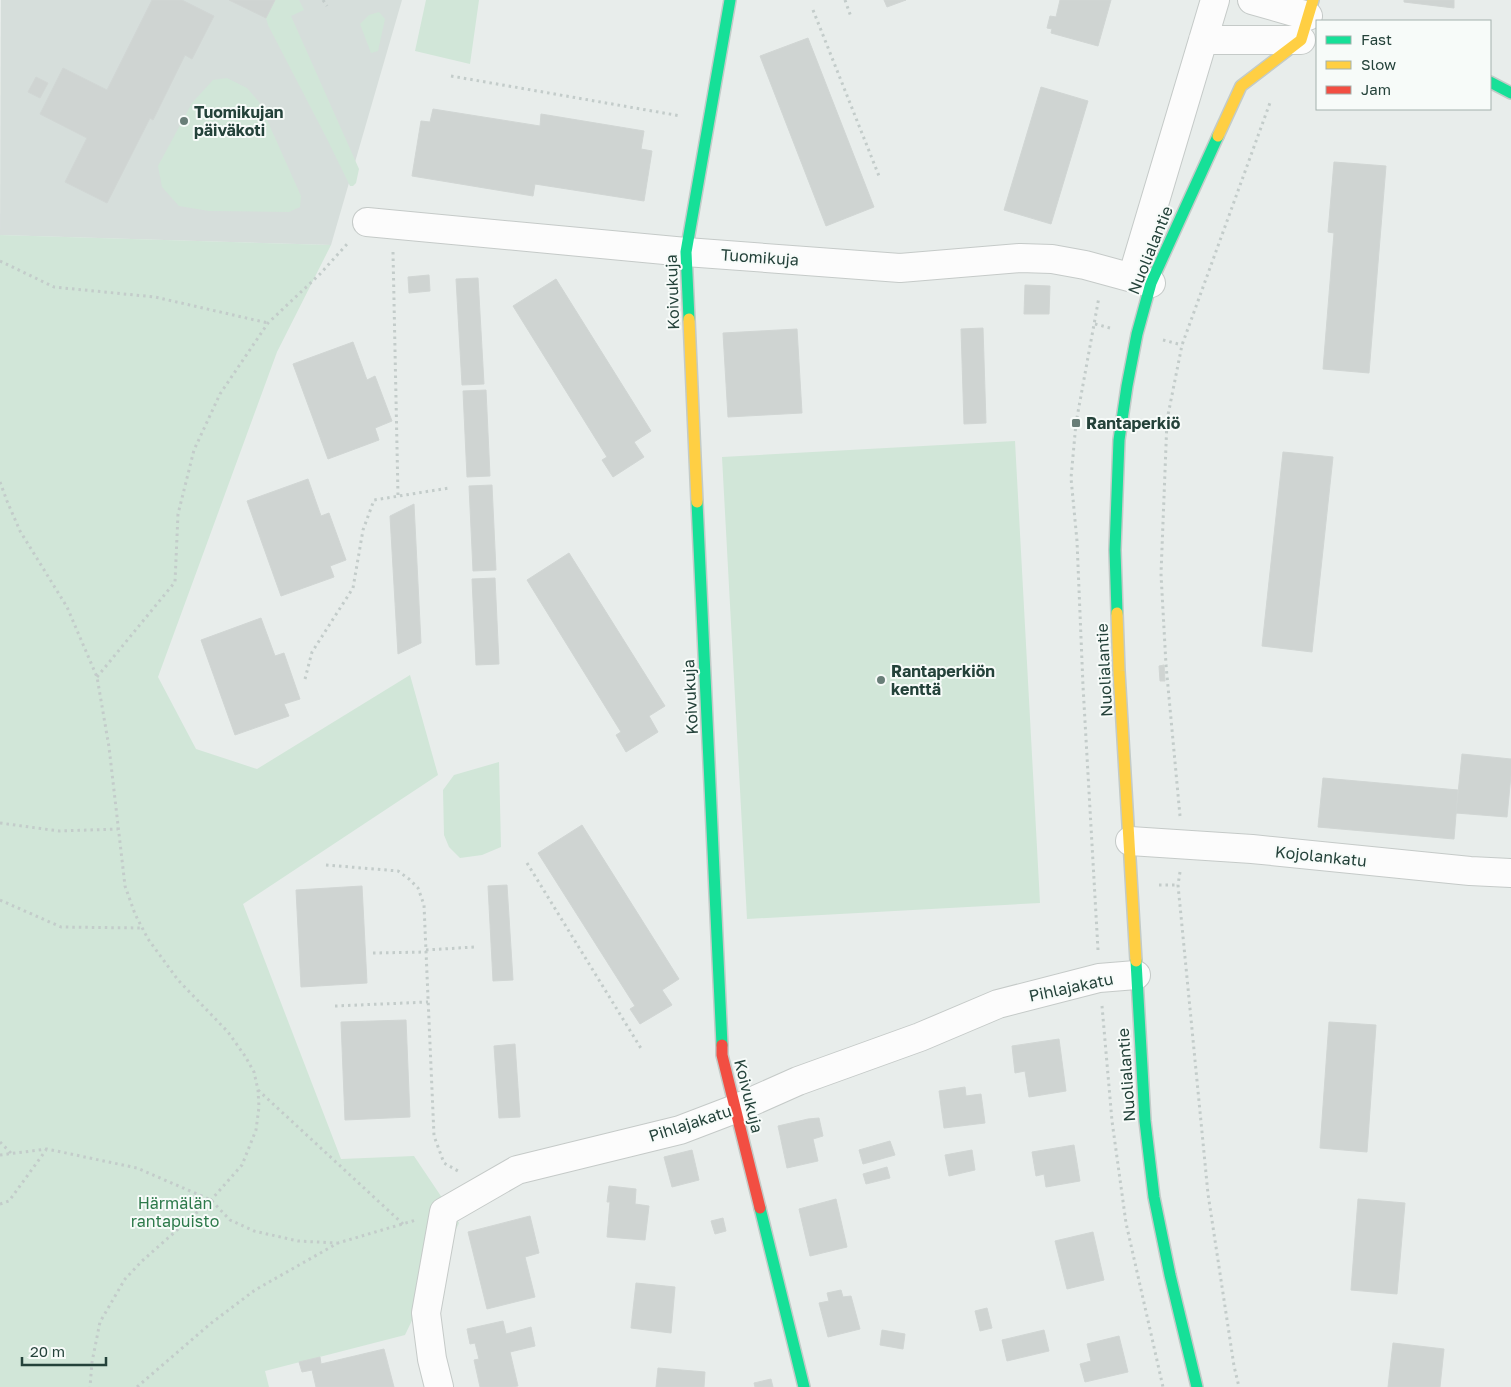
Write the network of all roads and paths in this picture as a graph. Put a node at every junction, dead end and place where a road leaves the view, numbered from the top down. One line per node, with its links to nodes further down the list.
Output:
1 (323, 0): 6 (path)
2 (730, 0): 15 (street, Koivukuja)
3 (845, 0): 8 (path)
4 (1214, 0): 10 (street)
5 (1252, 0): 9 (street)
6 (327, 6)
7 (813, 10): 16 (path)
8 (851, 17)
9 (1311, 24): 10 (street); 20 (street, Nuolialantie)
10 (1202, 40): 20 (street)
11 (451, 76): 15 (path)
12 (1491, 83): 14 (street)
13 (1273, 93): 30 (path)
14 (1511, 93)
15 (709, 121): 18 (street, Koivukuja)
16 (879, 176)
17 (380, 223): 18 (street, Tuomikuja); 21 (path); 24 (path)
18 (686, 252): 20 (street, Tuomikuja); 44 (street, Koivukuja)
19 (0, 261): 21 (path)
20 (1142, 280): 29 (street, Nuolialantie)
21 (268, 323): 25 (path)
22 (0, 482): 25 (path)
23 (449, 488): 24 (path)
24 (398, 496): 26 (path)
25 (97, 677): 28 (path)
26 (305, 679)
27 (0, 823): 28 (path)
28 (118, 829): 35 (path)
29 (1130, 841): 30 (street, Kojolankatu); 39 (street, Nuolialantie)
30 (1182, 844): 33 (street, Kojolankatu); 60 (path)
31 (527, 863): 42 (path)
32 (326, 866): 37 (path)
33 (1511, 873)
34 (0, 900): 35 (path)
35 (141, 928): 43 (path)
36 (475, 947): 37 (path)
37 (426, 951): 38 (path); 40 (path)
38 (373, 953)
39 (1136, 975): 44 (street, Pihlajakatu); 59 (street, Nuolialantie)
40 (428, 1002): 41 (path); 49 (path)
41 (334, 1006)
42 (642, 1050)
43 (258, 1090): 50 (path); 53 (path)
44 (736, 1109): 49 (street, Pihlajakatu); 58 (street, Koivukuja)
45 (0, 1142): 47 (path)
46 (47, 1149): 47 (path); 50 (path); 51 (path)
47 (12, 1154): 48 (path)
48 (0, 1155)
49 (487, 1186): 52 (street, Pihlajakatu)
50 (211, 1200): 54 (path); 55 (path)
51 (0, 1204)
52 (444, 1212): 53 (path); 57 (street)
53 (403, 1224): 54 (path)
54 (338, 1243): 56 (path)
55 (90, 1387)
56 (136, 1387)
57 (439, 1387)
58 (804, 1387)
59 (1197, 1387)
60 (1239, 1387)

